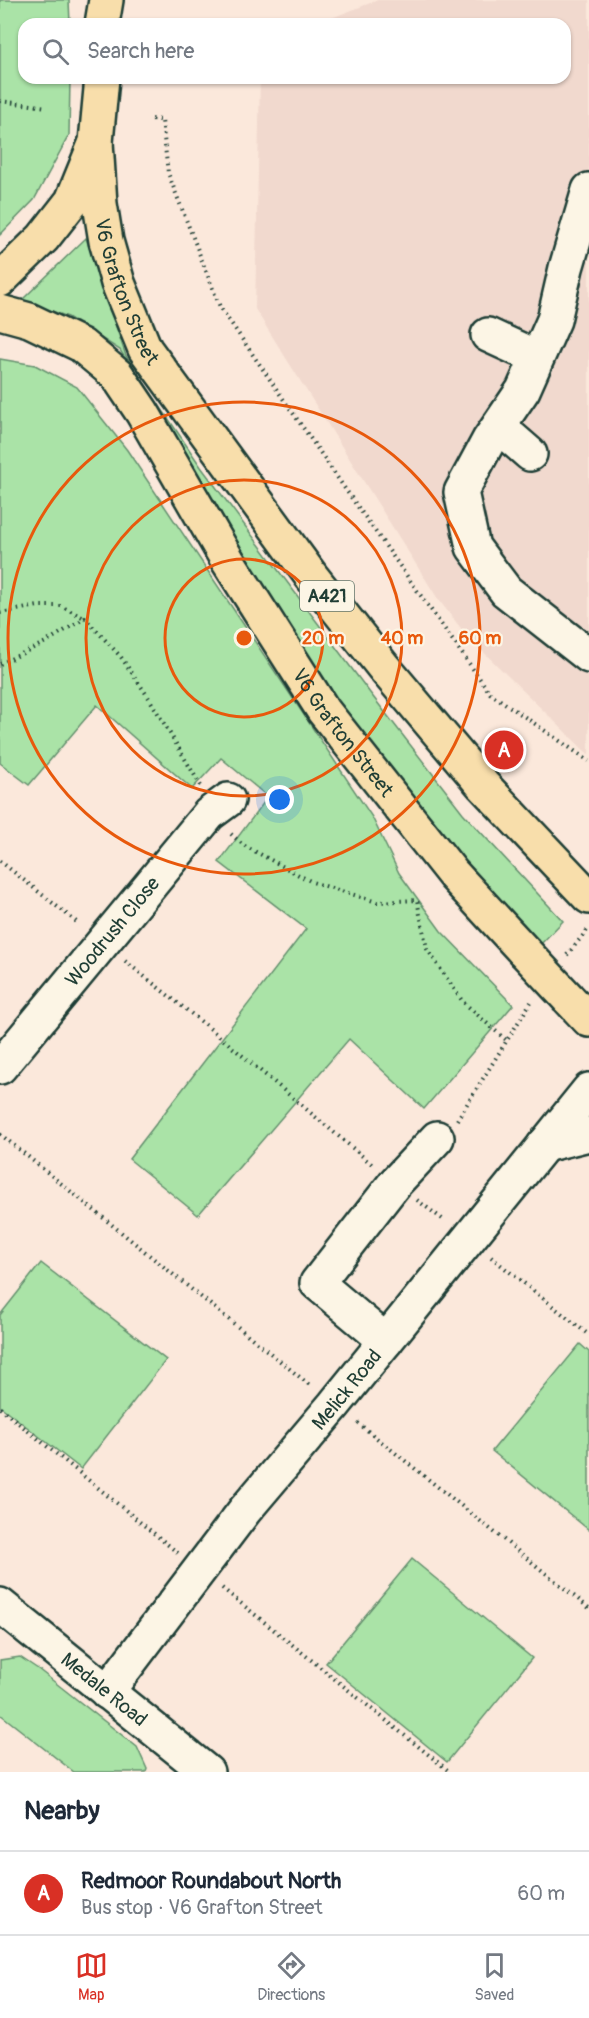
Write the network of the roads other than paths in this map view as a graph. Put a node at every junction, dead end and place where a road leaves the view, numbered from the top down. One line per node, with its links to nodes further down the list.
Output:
1 (98, 0): 3 (highway)
2 (106, 0): 4 (highway)
3 (101, 18)
4 (103, 18)
5 (101, 84): 6 (highway, A421)
6 (96, 142): 8 (highway, A421); 17 (highway, V6 Grafton Street / A421)
7 (589, 190): 9 (street)
8 (0, 280)
9 (577, 282): 12 (street)
10 (0, 312): 18 (highway, V6 Grafton Street, bridge)
11 (488, 335): 12 (street)
12 (536, 357): 13 (street)
13 (499, 427): 14 (street); 15 (street)
14 (530, 454)
15 (589, 656)
16 (218, 807): 19 (street, Woodrush Close)
17 (584, 894)
18 (579, 1009)
19 (0, 1067)
20 (589, 1090): 23 (street, Melick Road)
21 (589, 1134): 23 (street)
22 (437, 1138): 24 (street)
23 (544, 1145): 24 (street, Melick Road)
24 (386, 1341): 26 (street, Melick Road)
25 (4, 1616): 26 (street, Medale Road)
26 (106, 1692): 27 (street, Medale Road)
27 (198, 1769)

